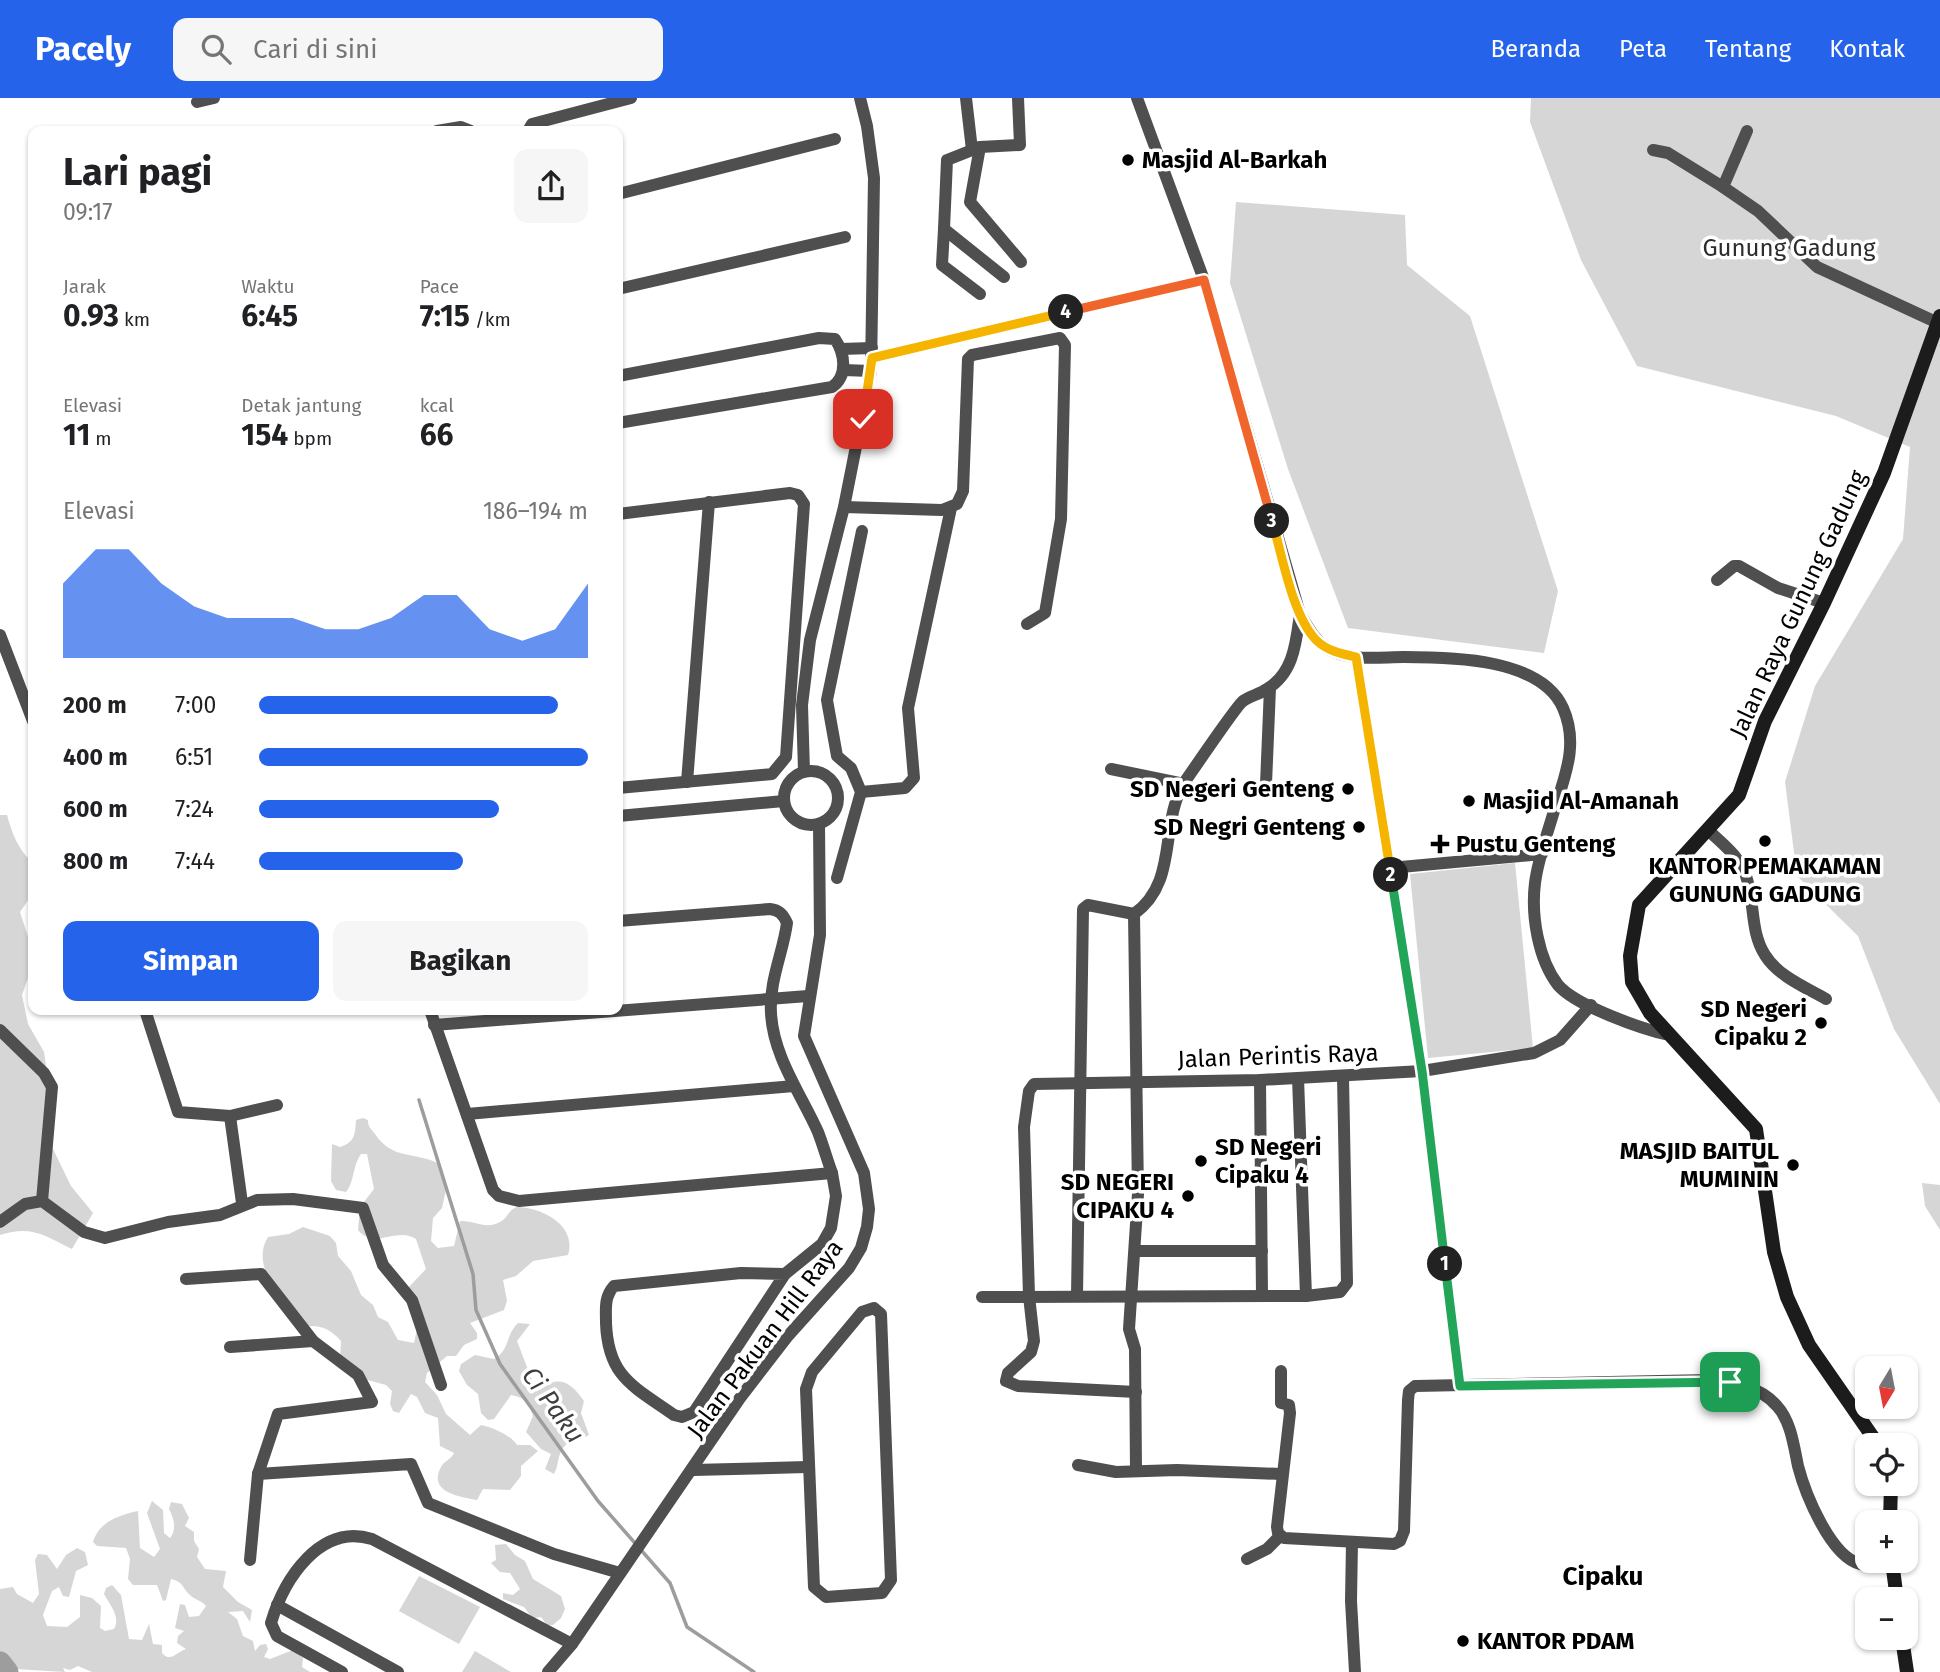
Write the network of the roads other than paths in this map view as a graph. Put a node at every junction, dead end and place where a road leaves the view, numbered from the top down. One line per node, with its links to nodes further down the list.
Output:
1 (214, 98): 7 (street)
2 (631, 98): 8 (street)
3 (860, 98): 24 (street)
4 (967, 98): 11 (street)
5 (1018, 98): 11 (street)
6 (1137, 98): 19 (street)
7 (197, 102)
8 (531, 126)
9 (1747, 131): 13 (street)
10 (835, 139): 14 (street)
11 (976, 148): 15 (street); 17 (street)
12 (1653, 150): 13 (street)
13 (1723, 187): 22 (street)
14 (623, 193)
15 (944, 229): 18 (street); 21 (street)
16 (845, 237): 20 (street)
17 (1021, 262)
18 (1003, 277)
19 (1204, 280): 24 (street); 35 (street)
20 (623, 288)
21 (980, 294)
22 (1939, 319): 34 (street, Jalan Raya Gunung Gadung)
23 (841, 349): 24 (street); 25 (street); 26 (street)
24 (872, 359): 25 (street); 29 (street)
25 (843, 370): 27 (street)
26 (623, 375)
27 (623, 422)
28 (709, 502): 31 (street); 43 (street); 43 (street)
29 (844, 507): 30 (street); 42 (street)
30 (951, 508): 36 (street); 47 (street)
31 (623, 513)
32 (862, 531): 47 (street)
33 (1717, 580): 34 (street)
34 (1824, 603): 51 (street, Jalan Raya Gunung Gadung)
35 (1300, 614): 38 (street); 39 (street)
36 (1027, 624)
37 (0, 635): 40 (street)
38 (1356, 657): 52 (street); 53 (street)
39 (1269, 688): 44 (street); 45 (street)
40 (28, 708)
41 (1111, 769): 44 (street)
42 (804, 771): 48 (street); 50 (street)
43 (687, 782): 46 (street)
44 (1184, 783): 55 (street)
45 (1266, 784)
46 (623, 788)
47 (861, 792): 54 (street)
48 (784, 801): 49 (street); 50 (street)
49 (623, 816)
50 (819, 824): 57 (street, Jalan Pakuan Hill Raya)
51 (1709, 831): 58 (street); 67 (street, Jalan Raya Gunung Gadung)
52 (1542, 854): 53 (street); 60 (street)
53 (1390, 868): 68 (street)
54 (837, 878)
55 (1134, 914): 72 (street); 73 (street)
56 (623, 921): 59 (street)
57 (808, 996): 59 (street); 101 (street, Jalan Pakuan Hill Raya)
58 (1826, 999)
59 (771, 1000): 61 (street); 74 (street)
60 (1591, 1005): 67 (street); 68 (street, Jalan Perintis Raya)
61 (623, 1011)
62 (147, 1015): 77 (street)
63 (431, 1015): 65 (street)
64 (569, 1015): 65 (street)
65 (434, 1025): 76 (street)
66 (0, 1030): 79 (street)
67 (1669, 1035): 98 (street, Jalan Raya Gunung Gadung)
68 (1422, 1071): 69 (street, Jalan Perintis Raya); 96 (street)
69 (1343, 1077): 70 (street, Jalan Perintis Raya); 90 (street)
70 (1298, 1078): 71 (street, Jalan Perintis Raya); 90 (street)
71 (1260, 1080): 73 (street, Jalan Perintis Raya); 83 (street)
72 (1079, 1082): 73 (street, Jalan Perintis Raya); 86 (street); 87 (street, Jalan Perintis Raya)
73 (1136, 1082): 82 (street)
74 (794, 1087): 76 (street); 78 (street)
75 (277, 1105): 77 (street)
76 (467, 1114): 78 (street)
77 (230, 1116): 80 (street)
78 (832, 1173): 84 (street)
79 (42, 1201): 80 (street); 81 (street)
80 (242, 1203): 95 (street)
81 (0, 1222)
82 (1135, 1251): 83 (street); 88 (street)
83 (1262, 1251): 89 (street)
84 (785, 1274): 84 (street)
85 (186, 1279): 92 (street)
86 (1077, 1295): 87 (street); 88 (street)
87 (1029, 1296): 91 (street); 97 (street)
88 (1131, 1296): 89 (street); 97 (street)
89 (1262, 1296): 90 (street)
90 (1306, 1296)
91 (982, 1297)
92 (313, 1341): 93 (street); 103 (street)
93 (230, 1347)
94 (1281, 1371): 104 (street)
95 (441, 1385)
96 (1460, 1386): 106 (street); 109 (street)
97 (1136, 1392): 102 (street)
98 (1871, 1433)
99 (1078, 1465): 102 (street)
100 (807, 1467): 100 (street); 101 (street)
101 (693, 1470): 110 (street, Jalan Pakuan Hill Raya)
102 (1136, 1471): 104 (street)
103 (258, 1474): 108 (street); 110 (street)
104 (1281, 1474): 105 (street)
105 (1280, 1536): 106 (street); 107 (street)
106 (1352, 1542): 117 (street)
107 (1247, 1559)
108 (250, 1560)
109 (1855, 1562)
110 (624, 1567): 112 (street, Jalan Pakuan Hill Raya)
111 (276, 1605): 112 (street); 114 (street); 115 (street)
112 (572, 1644): 116 (street, Jalan Pakuan Hill Raya)
113 (1904, 1650): 118 (street)
114 (342, 1672)
115 (398, 1672)
116 (548, 1672)
117 (1355, 1672)
118 (1907, 1672)

